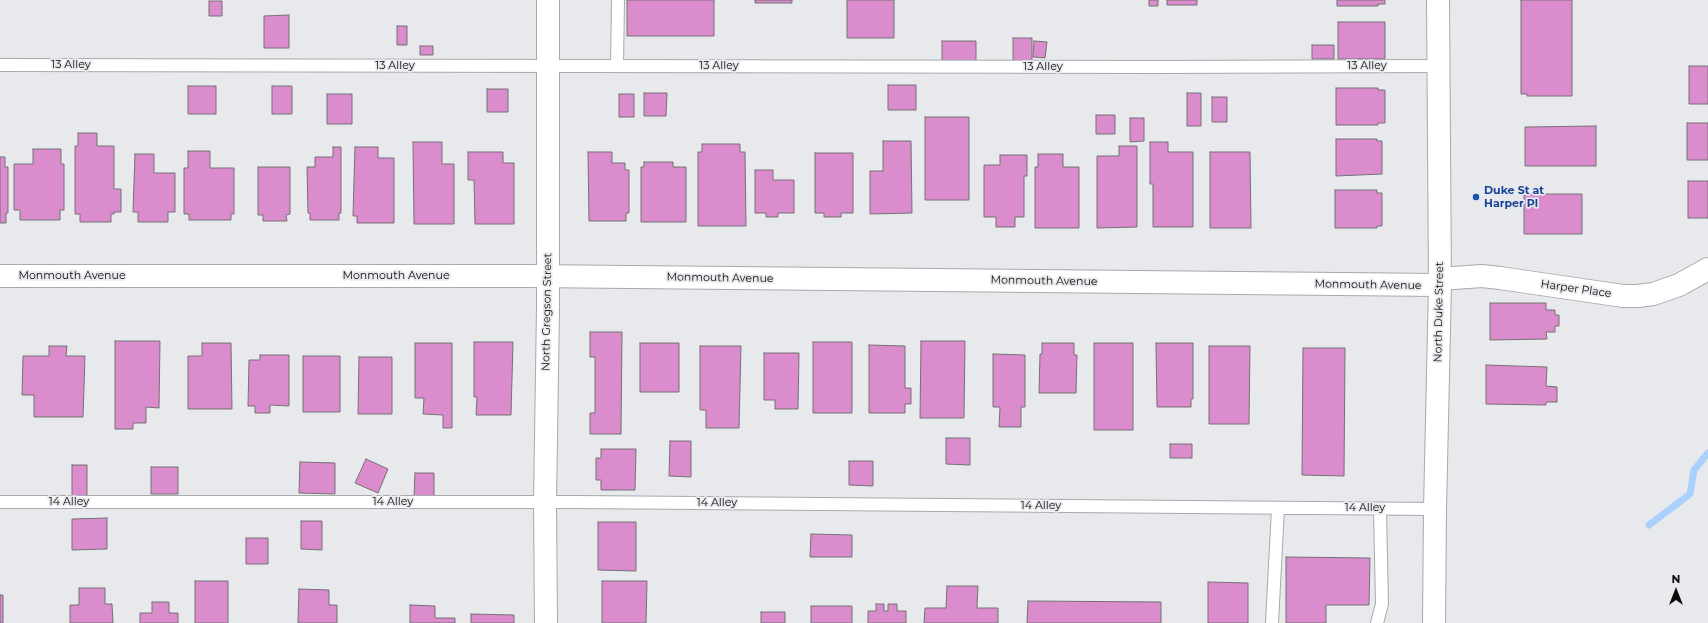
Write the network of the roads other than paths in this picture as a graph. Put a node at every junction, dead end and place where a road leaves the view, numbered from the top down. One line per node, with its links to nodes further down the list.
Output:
1 (548, 0): 5 (street, North Gregson Street)
2 (618, 0): 6 (lane)
3 (1438, 0): 7 (street, North Duke Street)
4 (0, 65): 5 (lane, 13 Alley)
5 (547, 66): 6 (lane, 13 Alley); 10 (street, North Gregson Street)
6 (617, 66): 7 (lane, 13 Alley)
7 (1438, 66): 11 (street, North Duke Street)
8 (1708, 269): 11 (street, Harper Place)
9 (0, 276): 10 (street, Monmouth Avenue)
10 (548, 277): 11 (street, Monmouth Avenue); 13 (street, North Gregson Street)
11 (1440, 282): 16 (street, North Duke Street)
12 (0, 502): 13 (lane, 14 Alley)
13 (544, 502): 14 (lane, 14 Alley); 17 (street, North Gregson Street)
14 (1278, 508): 15 (lane, 14 Alley); 18 (lane)
15 (1380, 509): 16 (lane, 14 Alley); 19 (lane)
16 (1435, 509): 20 (street, North Duke Street)
17 (546, 623)
18 (1272, 623)
19 (1377, 623)
20 (1434, 623)

